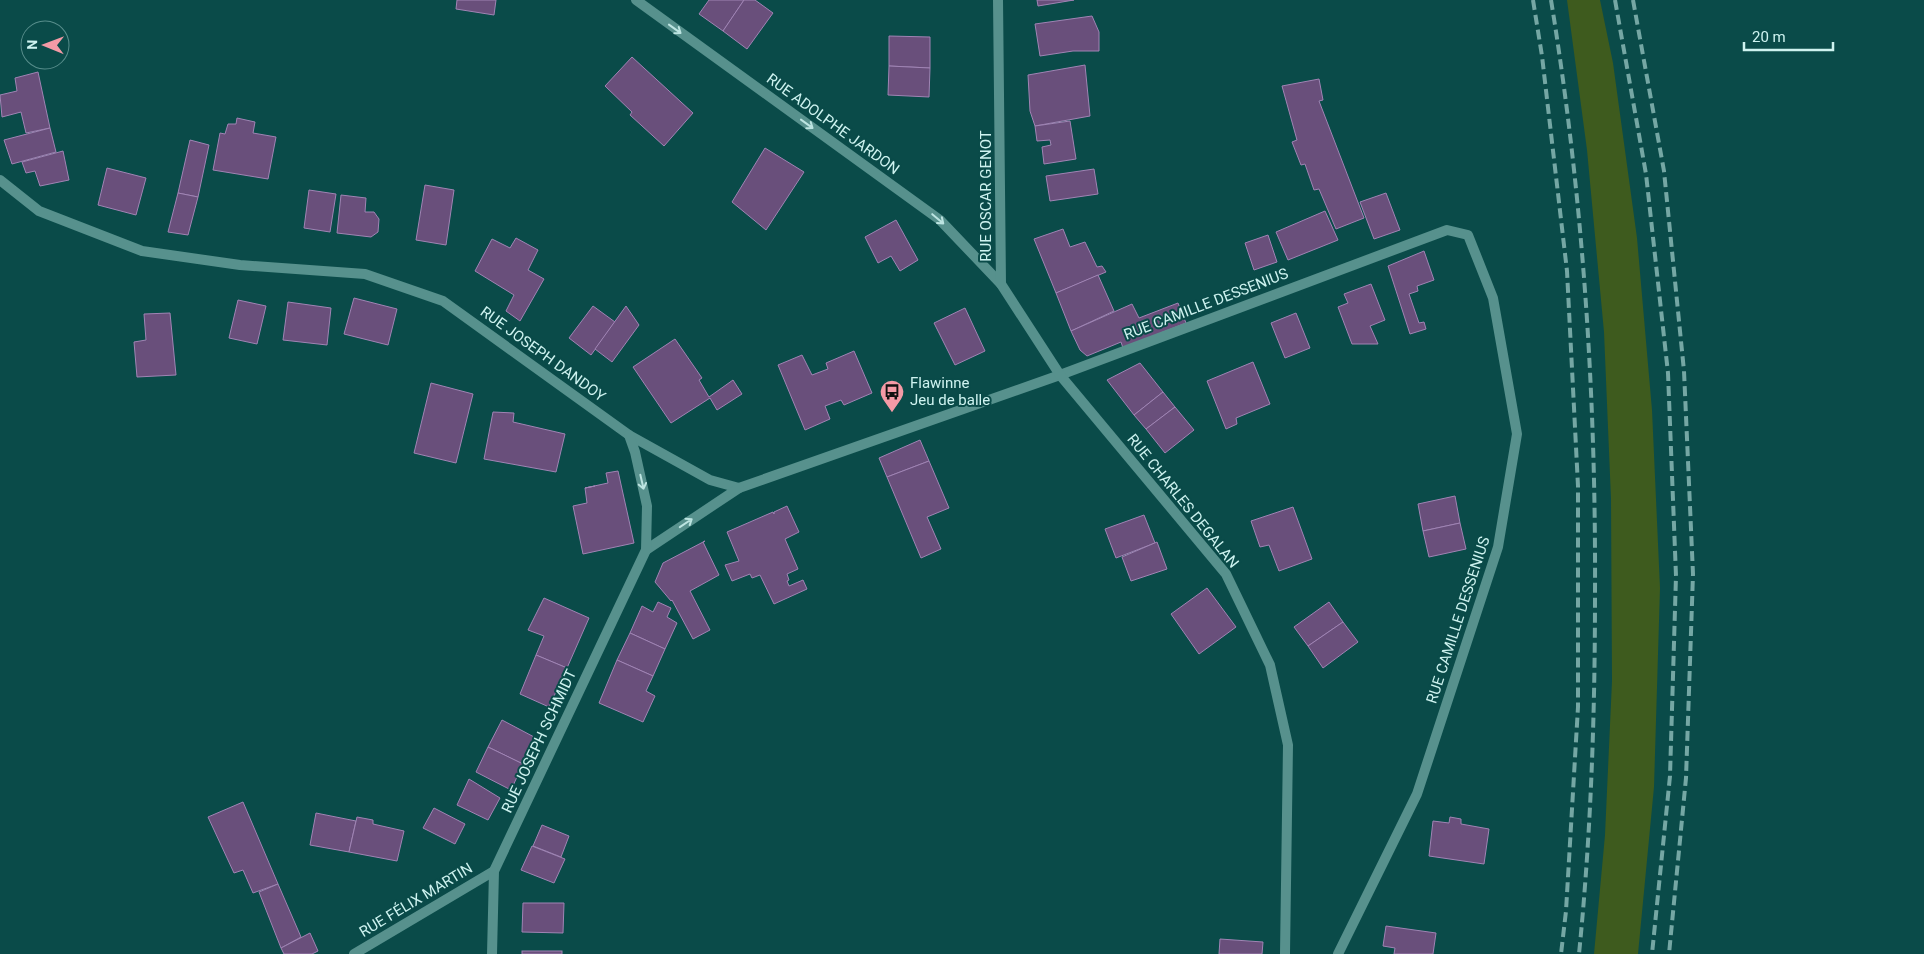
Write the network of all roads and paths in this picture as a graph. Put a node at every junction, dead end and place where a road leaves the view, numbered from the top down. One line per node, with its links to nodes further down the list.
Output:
1 (636, 0): 4 (street, RUE ADOLPHE JARDON, one-way to 4)
2 (998, 0): 4 (street, RUE OSCAR GENOT)
3 (0, 180): 6 (street, RUE JOSEPH DANDOY)
4 (1002, 284): 5 (street)
5 (1060, 375): 7 (street); 12 (street, RUE CHARLES DEGALAN); 13 (street, RUE CAMILLE DESSENIUS)
6 (629, 435): 7 (street, RUE JOSEPH DANDOY); 8 (street, one-way to 8)
7 (739, 488): 8 (street, one-way to 7)
8 (646, 550): 9 (street, RUE JOSEPH SCHMIDT)
9 (494, 871): 10 (street, RUE FÉLIX MARTIN); 11 (street, RUE JOSEPH SCHMIDT)
10 (354, 954)
11 (492, 954)
12 (1285, 954)
13 (1338, 954)

